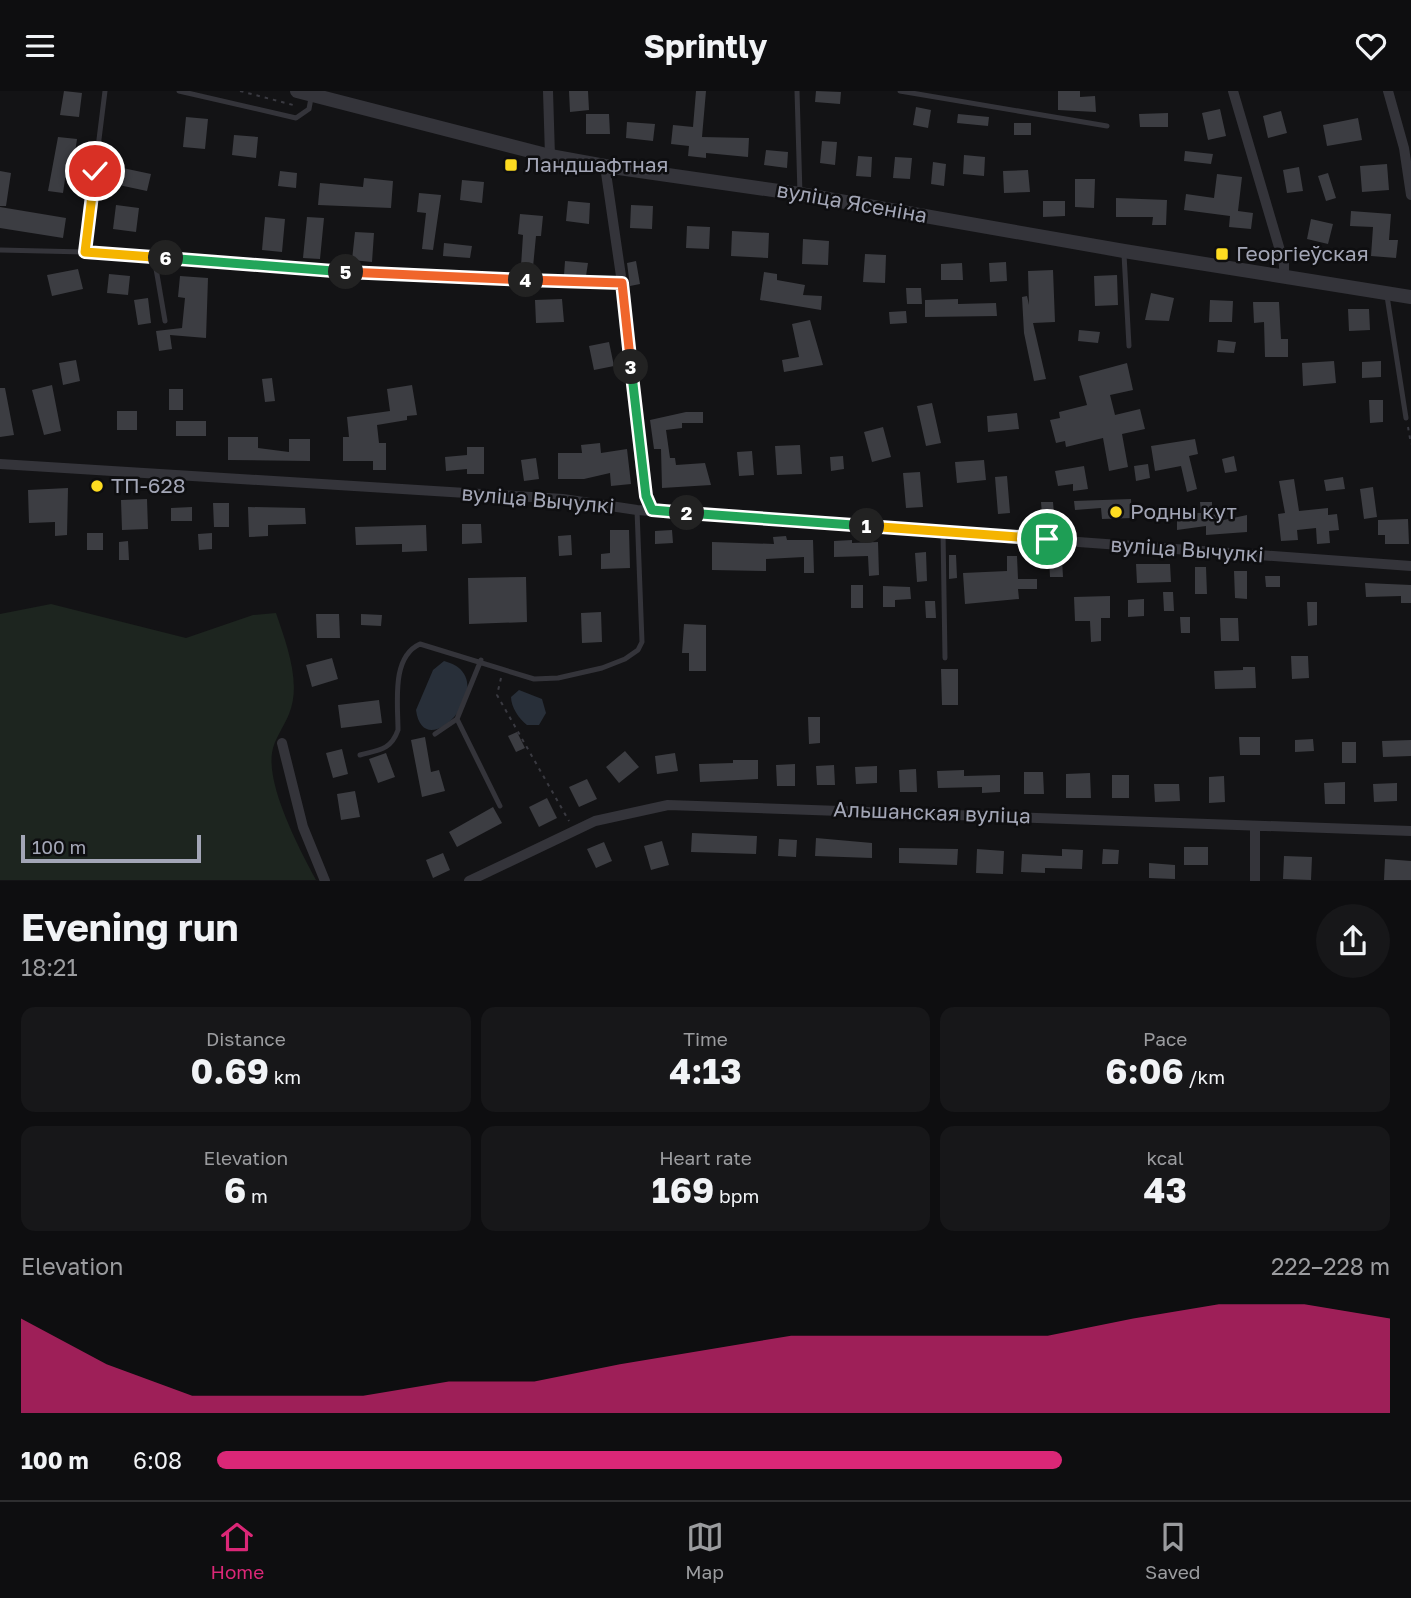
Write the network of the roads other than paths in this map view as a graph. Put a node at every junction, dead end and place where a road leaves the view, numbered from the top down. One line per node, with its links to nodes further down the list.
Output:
1 (105, 91): 16 (lane)
2 (179, 91): 8 (lane)
3 (548, 91): 10 (street)
4 (797, 91): 12 (lane)
5 (900, 91): 9 (lane)
6 (1233, 91): 18 (street)
7 (1388, 91): 13 (street)
8 (307, 97): 10 (street, вуліца Ясеніна)
9 (1107, 126)
10 (550, 156): 11 (street, вуліца Ясеніна)
11 (605, 166): 12 (street, вуліца Ясеніна); 19 (street)
12 (800, 194): 15 (street, вуліца Ясеніна)
13 (1411, 195)
14 (0, 250): 16 (lane)
15 (1124, 251): 18 (street, вуліца Ясеніна); 23 (lane)
16 (85, 252): 17 (lane)
17 (153, 257): 19 (lane); 22 (lane)
18 (1284, 277): 20 (street, вуліца Ясеніна)
19 (622, 283): 27 (street)
20 (1387, 293): 21 (street, вуліца Ясеніна); 24 (lane)
21 (1411, 297)
22 (165, 321)
23 (1129, 347)
24 (1406, 418)
25 (0, 464): 26 (street, вуліца Вычулкі)
26 (637, 510): 27 (street, вуліца Вычулкі); 31 (lane)
27 (652, 510): 28 (street, вуліца Вычулкі)
28 (943, 531): 29 (street, вуліца Вычулкі); 30 (lane)
29 (1411, 566)
30 (945, 658)
31 (481, 660): 32 (lane); 35 (lane)
32 (457, 719): 33 (lane); 36 (lane)
33 (435, 734)
34 (282, 743): 39 (street)
35 (360, 755)
36 (500, 806)
37 (1255, 826): 38 (street, Альшанская вуліца); 40 (street, Альшанская вуліца); 41 (street)
38 (1411, 831)
39 (326, 880)
40 (469, 880)
41 (1255, 880)

